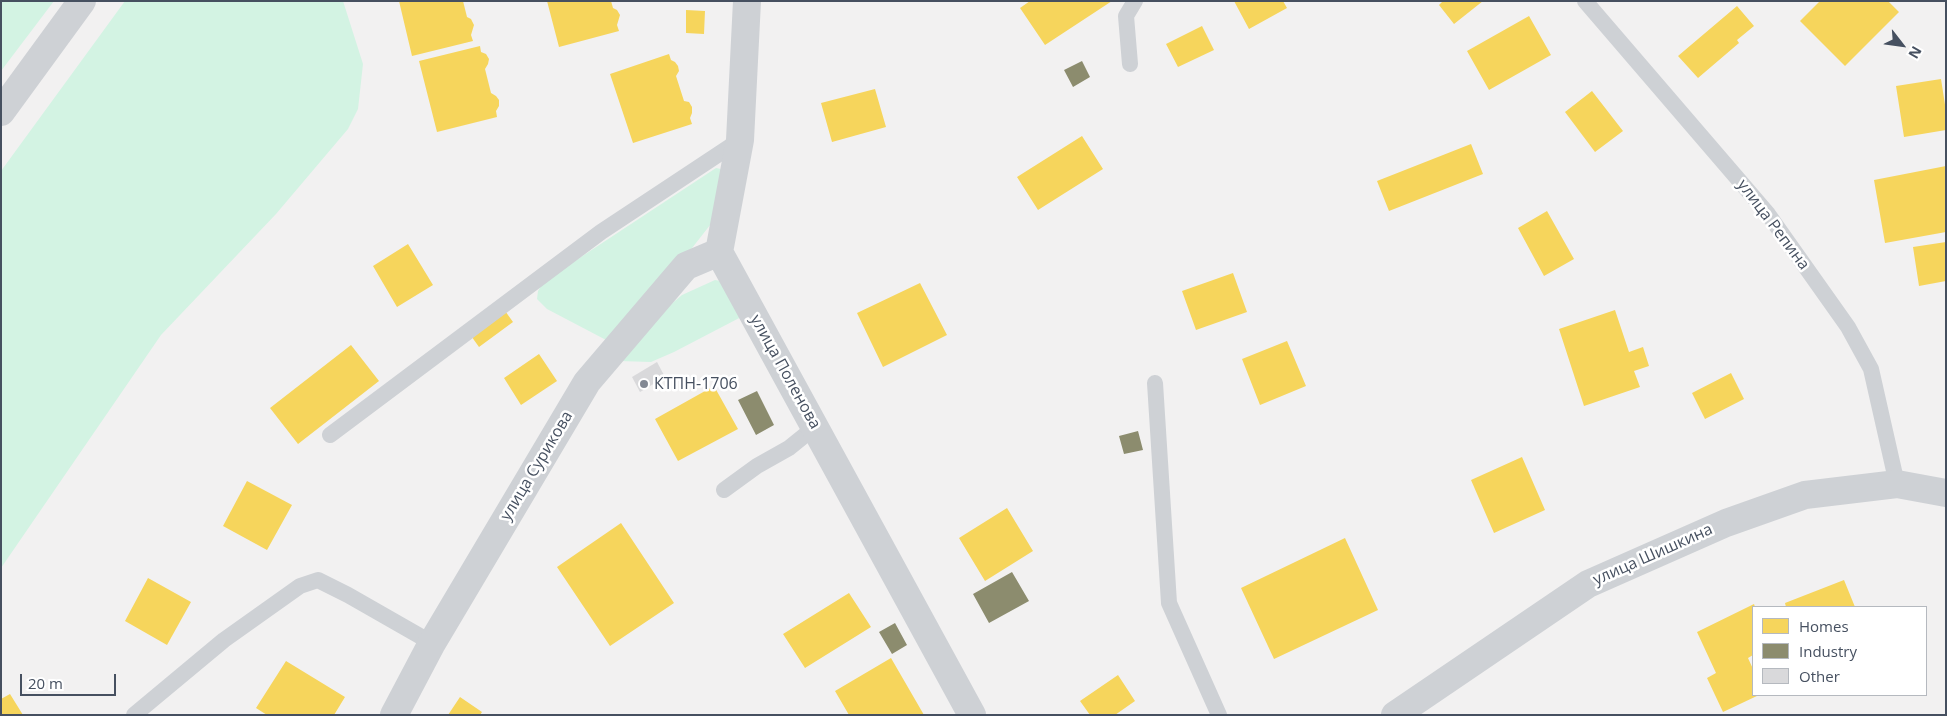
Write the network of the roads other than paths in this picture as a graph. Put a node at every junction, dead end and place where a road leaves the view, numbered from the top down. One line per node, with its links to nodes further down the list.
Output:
1 (82, 1): 6 (street)
2 (747, 1): 7 (street)
3 (1135, 1): 5 (lane)
4 (1585, 1): 12 (lane, улица Репина)
5 (1130, 64)
6 (1, 112)
7 (740, 140): 8 (street); 11 (lane)
8 (719, 252): 10 (street, улица Поленова); 15 (street, улица Сурикова)
9 (1156, 383): 19 (lane)
10 (815, 428): 13 (lane); 18 (street, улица Поленова)
11 (330, 435)
12 (1897, 484): 14 (street, улица Шишкина); 20 (street, улица Шишкина)
13 (724, 490)
14 (1946, 492)
15 (432, 643): 16 (lane); 17 (street, улица Сурикова)
16 (134, 715)
17 (394, 715)
18 (972, 715)
19 (1219, 715)
20 (1395, 715)

